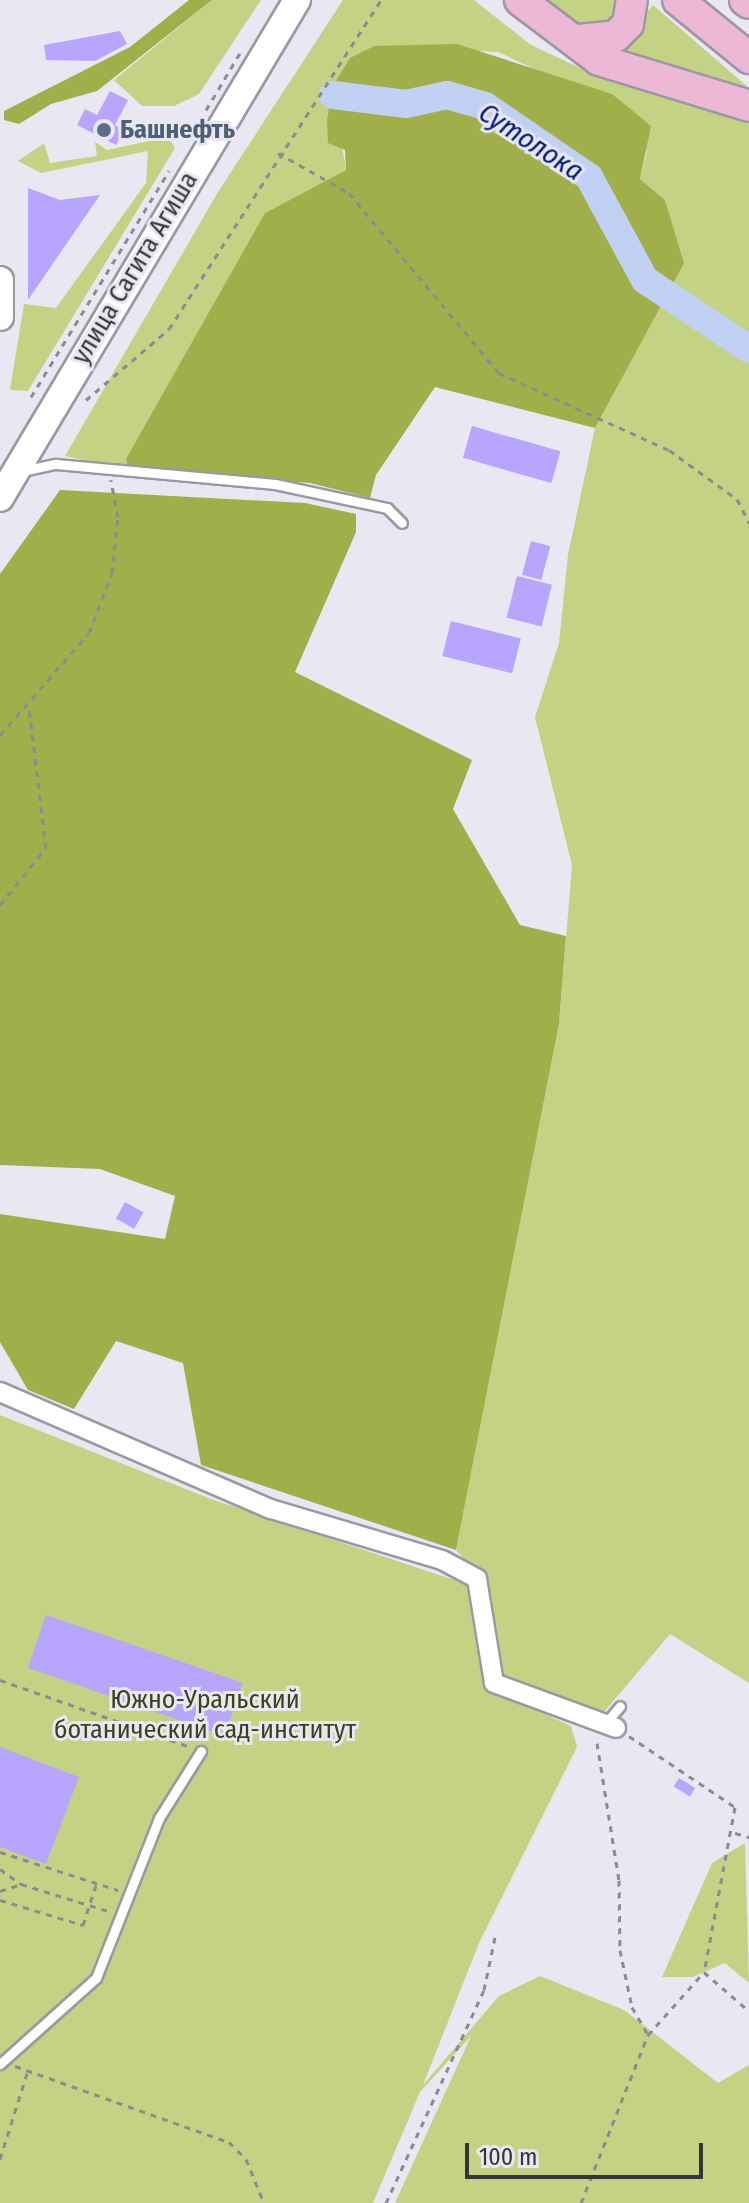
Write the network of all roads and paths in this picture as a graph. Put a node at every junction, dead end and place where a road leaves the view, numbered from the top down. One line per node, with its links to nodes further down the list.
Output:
1 (297, 0): 17 (main road, улица Сагита Агиша)
2 (381, 0): 11 (path)
3 (520, 0): 7 (main road)
4 (632, 0): 7 (main road)
5 (678, 0): 8 (main road)
6 (247, 40): 10 (path)
7 (579, 40): 9 (main road)
8 (749, 58)
9 (749, 106)
10 (204, 113)
11 (278, 153): 16 (path); 21 (path)
12 (173, 165): 15 (path)
13 (0, 280): 14 (main road)
14 (0, 317)
15 (31, 397)
16 (86, 400)
17 (14, 472): 18 (lane); 19 (main road, улица Сагита Агиша)
18 (110, 472): 20 (lane); 22 (path)
19 (0, 498)
20 (402, 523)
21 (749, 523)
22 (29, 708): 23 (path); 24 (path)
23 (0, 735)
24 (0, 905)
25 (0, 1392): 28 (street)
26 (0, 1680): 30 (path)
27 (620, 1706): 28 (lane)
28 (610, 1726): 31 (path)
29 (597, 1743): 46 (path)
30 (201, 1751): 39 (lane)
31 (735, 1833): 32 (path); 44 (path)
32 (749, 1837)
33 (0, 1852): 34 (path)
34 (8, 1854): 35 (path); 36 (path)
35 (2, 1868): 37 (path)
36 (96, 1883): 39 (path); 41 (path)
37 (21, 1884): 38 (path); 41 (path)
38 (0, 1891)
39 (131, 1895): 42 (lane)
40 (0, 1900): 41 (path)
41 (89, 1905): 42 (path)
42 (123, 1915): 47 (lane)
43 (495, 1937): 50 (path)
44 (704, 1972): 45 (path); 46 (path)
45 (749, 2011)
46 (648, 2035): 51 (path)
47 (0, 2064)
48 (0, 2159): 49 (path)
49 (264, 2203)
50 (386, 2203)
51 (581, 2203)

